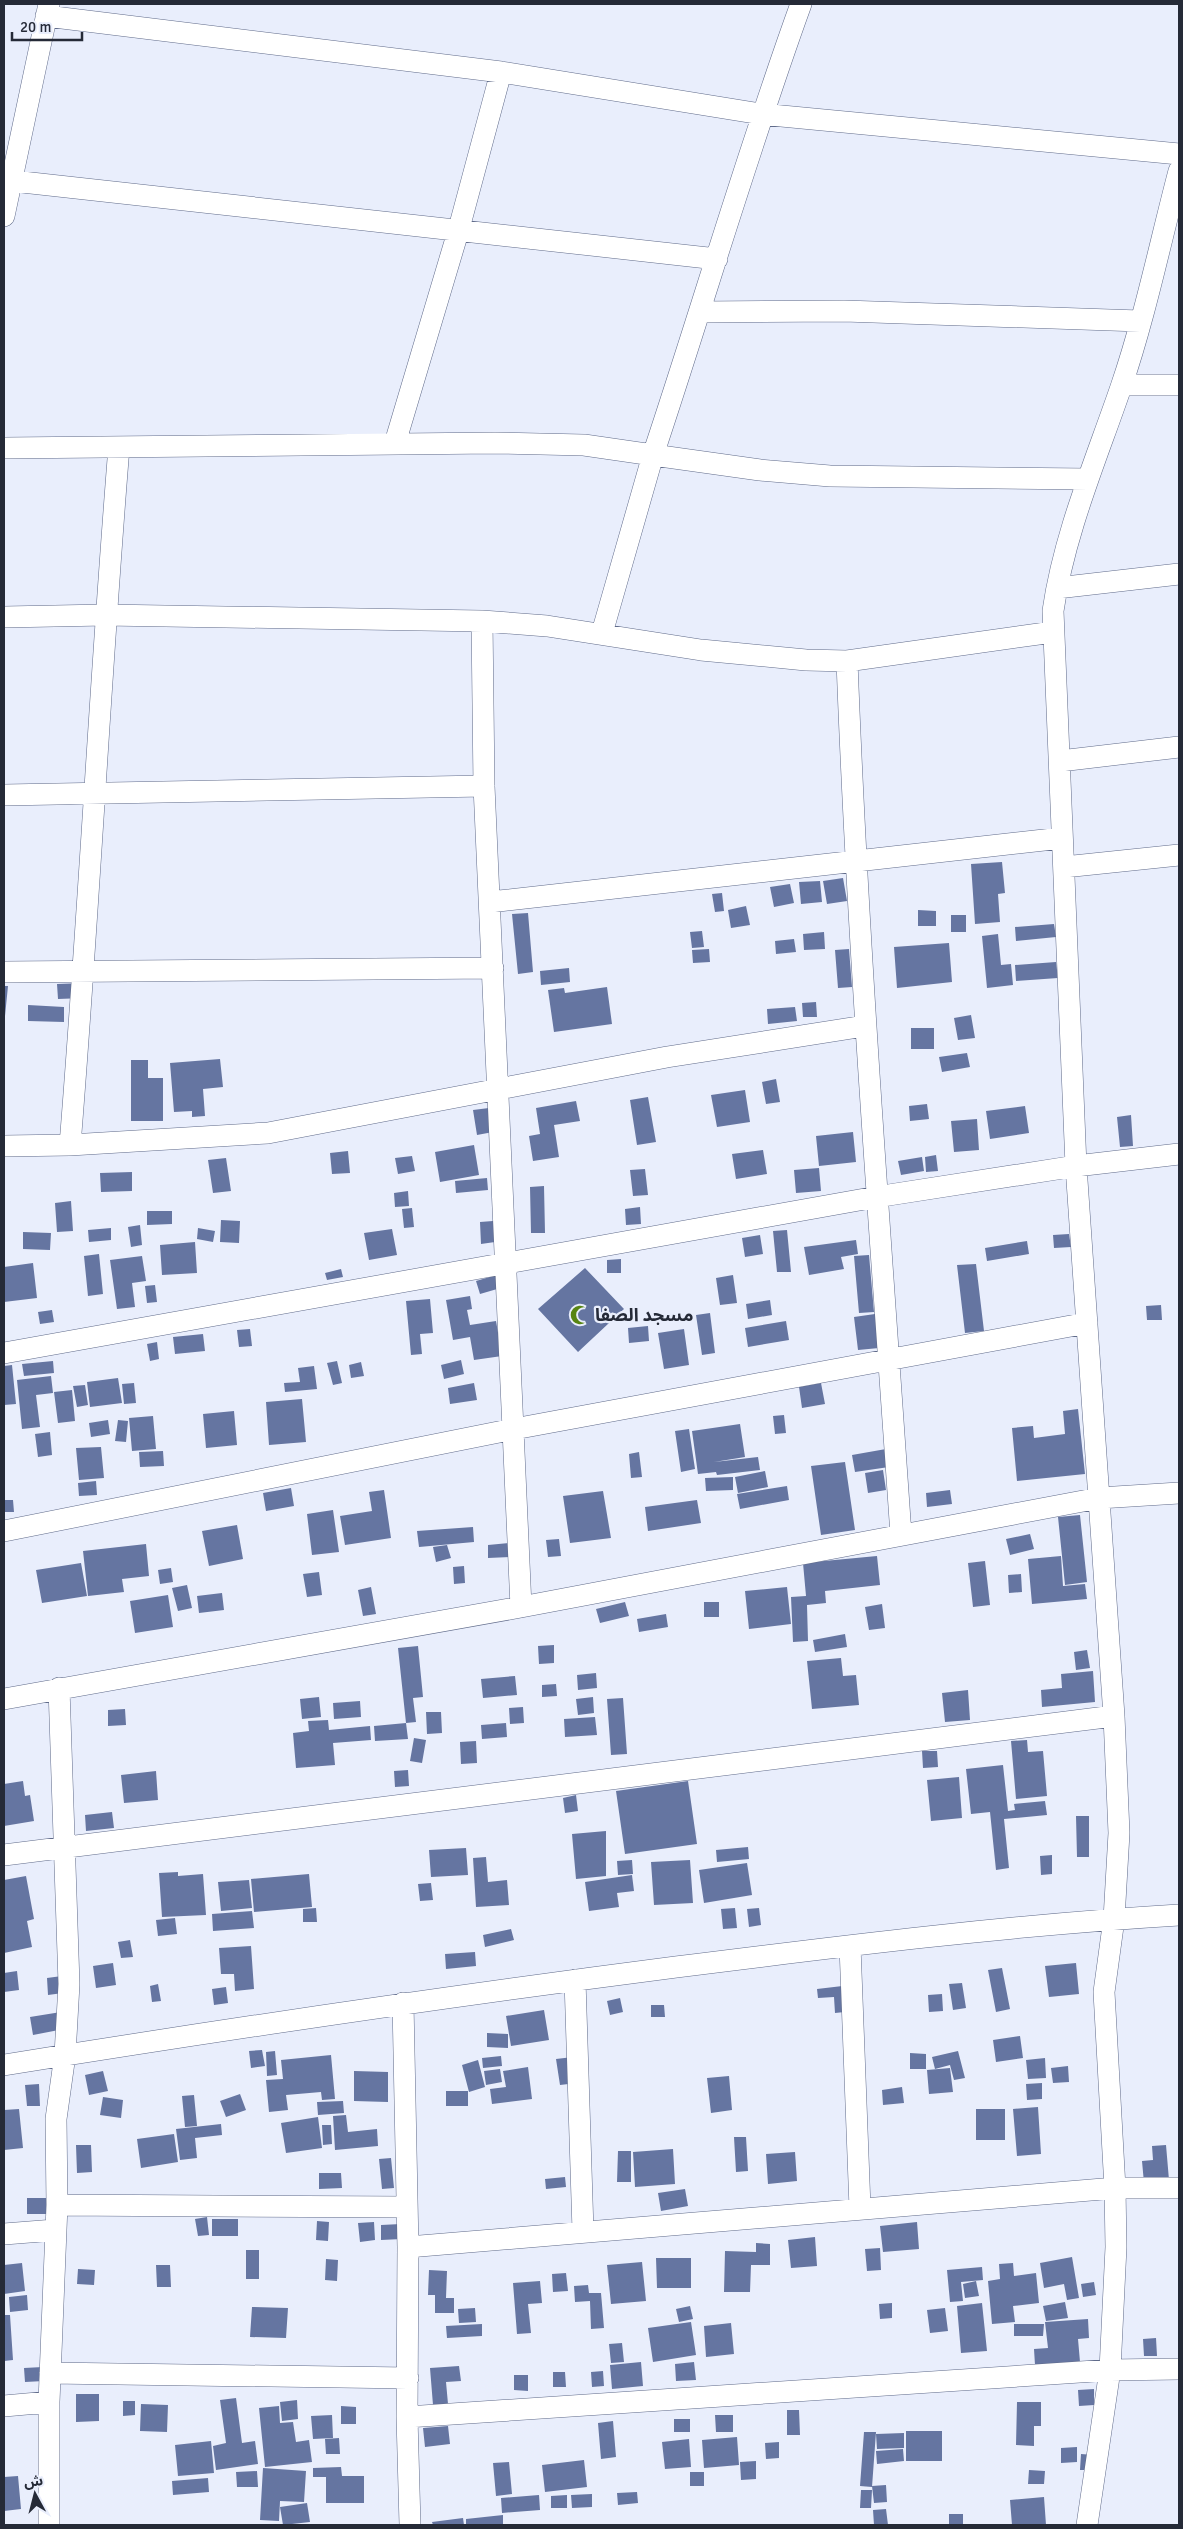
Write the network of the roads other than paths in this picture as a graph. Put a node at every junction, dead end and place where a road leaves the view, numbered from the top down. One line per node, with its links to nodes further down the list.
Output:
1 (801, 4): 4 (street)
2 (47, 10): 3 (street); 7 (street)
3 (501, 72): 4 (street); 9 (street)
4 (761, 114): 5 (street); 10 (street)
5 (1179, 154)
6 (1179, 171): 12 (street)
7 (8, 180): 8 (street); 9 (street)
8 (4, 216)
9 (458, 232): 10 (street); 15 (street)
10 (717, 259): 11 (street)
11 (700, 312): 12 (street); 18 (street)
12 (1140, 321): 13 (street)
13 (1122, 385): 14 (street); 19 (street)
14 (1179, 385)
15 (395, 443): 16 (street); 18 (street)
16 (119, 447): 17 (street); 22 (street)
17 (4, 448)
18 (653, 455): 19 (street); 26 (street)
19 (1088, 479): 21 (street)
20 (1179, 574): 21 (street)
21 (1057, 588): 25 (street)
22 (105, 615): 23 (street); 24 (street); 32 (street)
23 (4, 617)
24 (482, 621): 26 (street); 30 (street)
25 (1053, 632): 27 (street); 29 (street)
26 (602, 633): 27 (street)
27 (847, 661): 35 (street)
28 (1179, 746): 29 (street)
29 (1060, 761): 33 (street)
30 (484, 786): 32 (street); 37 (street)
31 (4, 795): 32 (street)
32 (95, 795): 40 (street)
33 (1062, 838): 35 (street); 36 (street)
34 (1179, 855): 36 (street)
35 (855, 860): 37 (street); 41 (street)
36 (1064, 867): 46 (street)
37 (490, 902): 38 (street)
38 (493, 968): 40 (street); 42 (street)
39 (4, 972): 40 (street)
40 (84, 973): 43 (street)
41 (865, 1026): 42 (street); 47 (street)
42 (499, 1088): 43 (street); 48 (street)
43 (70, 1145): 44 (street)
44 (4, 1146)
45 (1179, 1154): 46 (street)
46 (1076, 1166): 47 (street); 49 (street)
47 (876, 1197): 48 (street); 51 (street)
48 (506, 1262): 50 (street); 52 (street)
49 (1087, 1323): 51 (street); 54 (street)
50 (4, 1353)
51 (889, 1359): 52 (street); 56 (street)
52 (514, 1429): 55 (street); 57 (street)
53 (1179, 1493): 54 (street)
54 (1099, 1498): 56 (street); 60 (street)
55 (4, 1531)
56 (902, 1535): 57 (street)
57 (521, 1607): 58 (street)
58 (59, 1688): 59 (street); 61 (street)
59 (4, 1699)
60 (1114, 1716): 61 (street); 64 (street)
61 (65, 1848): 62 (street); 68 (street)
62 (4, 1855)
63 (1179, 1916): 64 (street)
64 (1114, 1919): 65 (street); 70 (street)
65 (850, 1946): 66 (street); 74 (street)
66 (575, 1980): 67 (street); 76 (street)
67 (403, 2003): 68 (street); 73 (street)
68 (65, 2055): 69 (street); 72 (street)
69 (4, 2065)
70 (1116, 2188): 71 (street); 74 (street); 80 (street)
71 (1179, 2188)
72 (56, 2205): 73 (street); 75 (street)
73 (407, 2207): 78 (street)
74 (860, 2208): 76 (street)
75 (56, 2230): 77 (street); 81 (street)
76 (583, 2231): 78 (street)
77 (4, 2234)
78 (408, 2247): 82 (street)
79 (1179, 2369): 80 (street)
80 (1110, 2370): 85 (street); 88 (street)
81 (50, 2373): 82 (street); 83 (street)
82 (408, 2378): 85 (street)
83 (49, 2402): 84 (street); 86 (street)
84 (4, 2406)
85 (407, 2417): 87 (street)
86 (49, 2525)
87 (410, 2525)
88 (1087, 2525)

